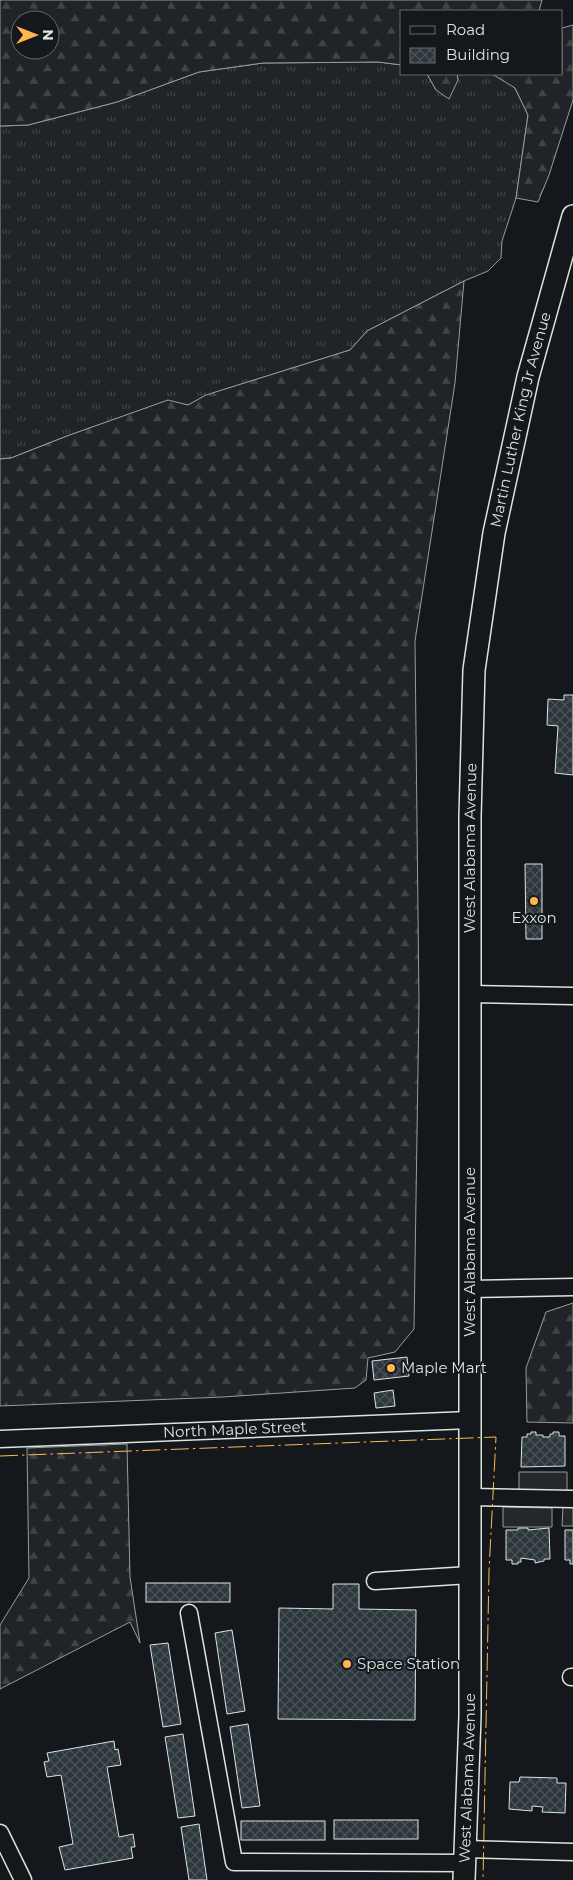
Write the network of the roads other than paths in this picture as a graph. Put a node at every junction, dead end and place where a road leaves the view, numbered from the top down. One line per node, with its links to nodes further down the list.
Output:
1 (573, 216): 2 (main road, Martin Luther King Jr Avenue)
2 (481, 625): 3 (main road, West Alabama Avenue)
3 (471, 994): 4 (street); 6 (main road, West Alabama Avenue)
4 (573, 996)
5 (573, 1287): 6 (street)
6 (470, 1289): 7 (main road, West Alabama Avenue)
7 (470, 1420): 8 (street, North Maple Street); 9 (main road, West Alabama Avenue)
8 (0, 1439)
9 (470, 1497): 10 (street); 11 (main road, West Alabama Avenue)
10 (573, 1499)
11 (470, 1576): 12 (street); 16 (main road, West Alabama Avenue)
12 (375, 1581)
13 (189, 1614): 16 (street)
14 (0, 1833): 17 (street)
15 (573, 1852): 16 (street)
16 (465, 1864)
17 (23, 1880)

